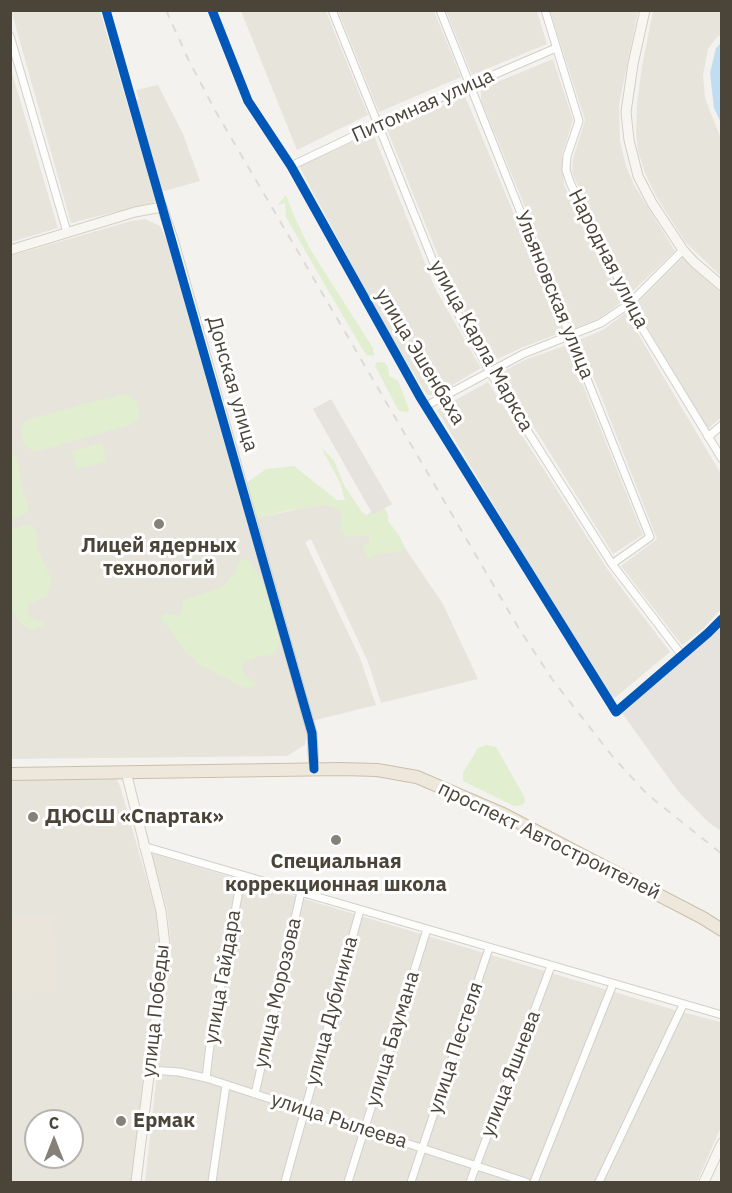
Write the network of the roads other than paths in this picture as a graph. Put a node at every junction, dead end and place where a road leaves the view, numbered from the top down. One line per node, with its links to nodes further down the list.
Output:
1 (106, 10): 12 (street, Донская улица)
2 (212, 10): 11 (street, улица Эшенбаха)
3 (332, 10): 10 (street, улица Карла Маркса)
4 (440, 10): 9 (street, Ульяновская улица)
5 (544, 10): 8 (street, Народная улица)
6 (645, 10): 15 (street)
7 (10, 36): 13 (street)
8 (556, 48): 9 (street, Питомная улица); 17 (street, Народная улица)
9 (470, 86): 10 (street, Питомная улица); 18 (street, Ульяновская улица)
10 (377, 125): 11 (street, Питомная улица); 19 (street, улица Карла Маркса)
11 (291, 166): 20 (street, улица Эшенбаха)
12 (162, 207): 13 (street); 27 (street, Донская улица)
13 (68, 232): 14 (street)
14 (10, 250)
15 (683, 250): 16 (street); 17 (street)
16 (722, 286)
17 (631, 302): 18 (street); 22 (street, Народная улица)
18 (571, 336): 19 (street); 24 (street, Ульяновская улица)
19 (490, 372): 20 (street); 24 (street, улица Карла Маркса)
20 (426, 406): 26 (street, улица Эшенбаха)
21 (722, 425): 22 (street)
22 (708, 437): 23 (street, Народная улица)
23 (722, 459)
24 (612, 564): 26 (street, улица Карла Маркса)
25 (722, 619): 26 (street)
26 (681, 654)
27 (314, 769): 28 (highway, проспект Автостроителей); 35 (highway, проспект Автостроителей)
28 (126, 772): 29 (highway, проспект Автостроителей); 30 (street, улица Победы)
29 (10, 774)
30 (143, 846): 31 (street); 41 (street, улица Победы)
31 (242, 875): 32 (street); 42 (street, улица Гайдара)
32 (301, 892): 33 (street); 44 (street, улица Морозова)
33 (360, 910): 34 (street); 45 (street, улица Дубинина)
34 (427, 929): 36 (street); 46 (street, улица Баумана)
35 (722, 930)
36 (489, 948): 37 (street); 48 (street, улица Пестеля)
37 (551, 966): 38 (street); 49 (street, улица Яшнева)
38 (613, 984): 39 (street); 57 (street)
39 (683, 1005): 40 (street); 58 (street)
40 (722, 1015)
41 (150, 1070): 42 (street, улица Рылеева); 50 (street, улица Победы)
42 (206, 1078): 43 (street, улица Рылеева)
43 (226, 1085): 44 (street, улица Рылеева); 51 (street)
44 (255, 1094): 45 (street, улица Рылеева)
45 (305, 1110): 46 (street, улица Рылеева); 52 (street, улица Дубинина)
46 (365, 1131): 48 (street, улица Рылеева); 53 (street, улица Баумана)
47 (722, 1143): 59 (street)
48 (423, 1149): 49 (street, улица Рылеева); 54 (street, улица Пестеля)
49 (476, 1166): 55 (street, улица Яшнева); 56 (street, улица Рылеева)
50 (136, 1182)
51 (212, 1182)
52 (285, 1182)
53 (348, 1182)
54 (411, 1182)
55 (470, 1182)
56 (526, 1182)
57 (534, 1182)
58 (599, 1182)
59 (704, 1182)

